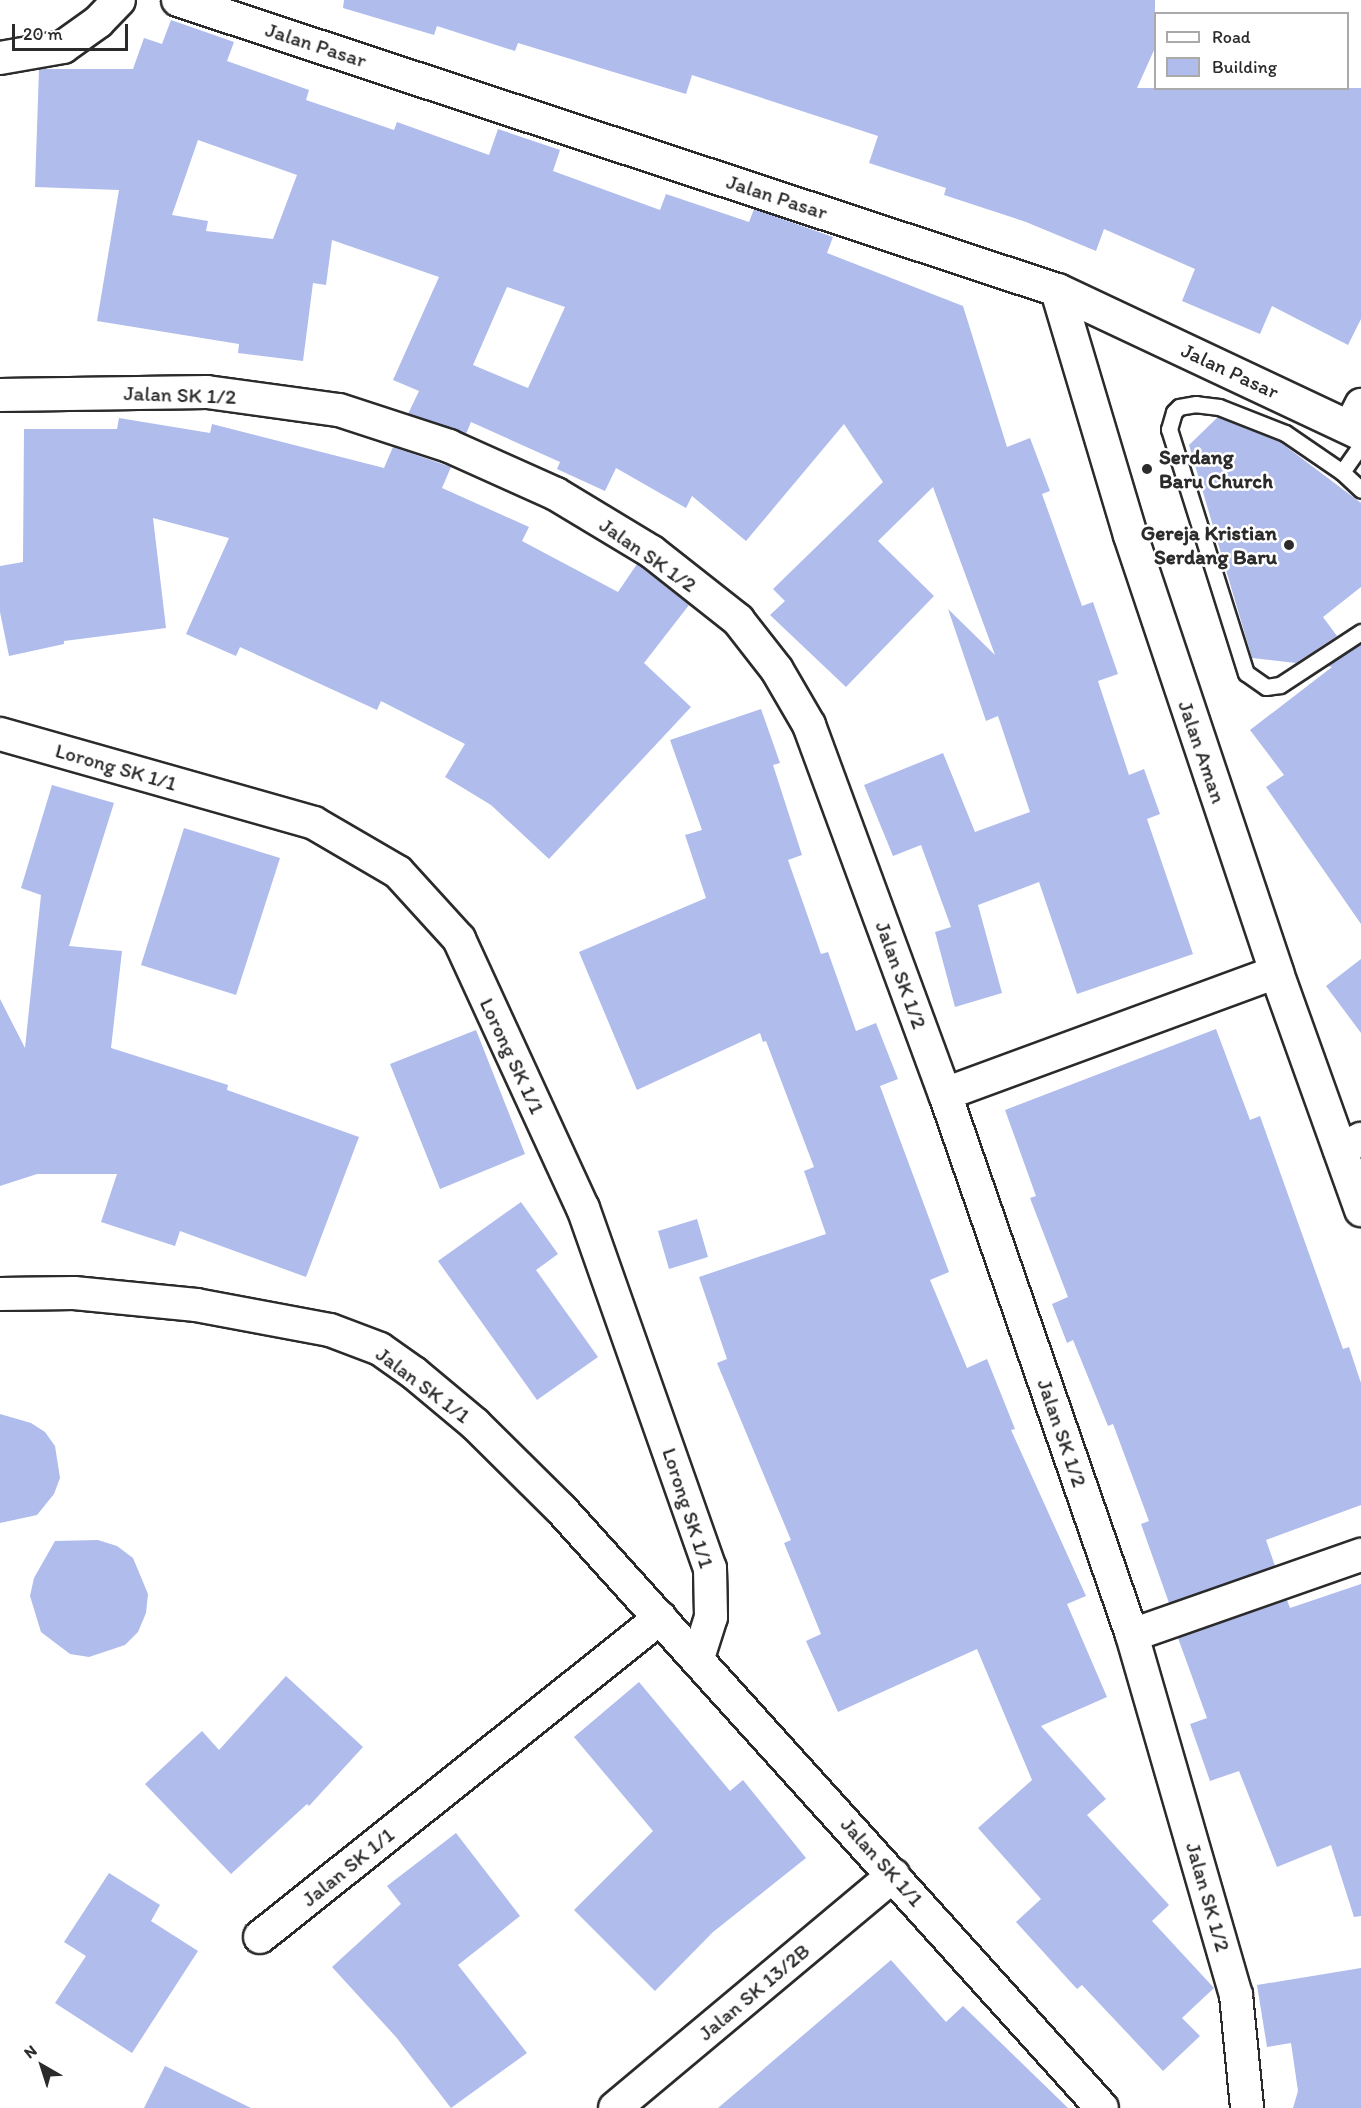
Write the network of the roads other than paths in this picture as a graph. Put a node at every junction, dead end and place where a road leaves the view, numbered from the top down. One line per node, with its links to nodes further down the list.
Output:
1 (119, 0): 3 (street)
2 (178, 0): 4 (street, Jalan Pasar)
3 (0, 58)
4 (1058, 290): 6 (street, Jalan Pasar); 11 (street, Jalan Aman)
5 (0, 395): 12 (street, Jalan SK 1/2)
6 (1358, 428): 7 (lane)
7 (1342, 472): 8 (lane); 9 (lane)
8 (1361, 490)
9 (1361, 632)
10 (0, 734): 19 (street, Lorong SK 1/1)
11 (1276, 972): 12 (street); 13 (street, Jalan Aman)
12 (945, 1094): 18 (street, Jalan SK 1/2)
13 (1351, 1145): 14 (street, Jalan Aman)
14 (1361, 1209)
15 (0, 1294): 17 (street, Jalan SK 1/1)
16 (1361, 1555): 18 (street)
17 (660, 1618): 19 (street, Jalan SK 1/1); 21 (street, Jalan SK 1/1)
18 (1131, 1635): 24 (street, Jalan SK 1/2)
19 (698, 1658): 20 (street, Jalan SK 1/1)
20 (894, 1875): 22 (street, Jalan SK 13/2B); 23 (street, Jalan SK 1/1)
21 (260, 1937)
22 (617, 2107)
23 (1102, 2108)
24 (1247, 2108)

